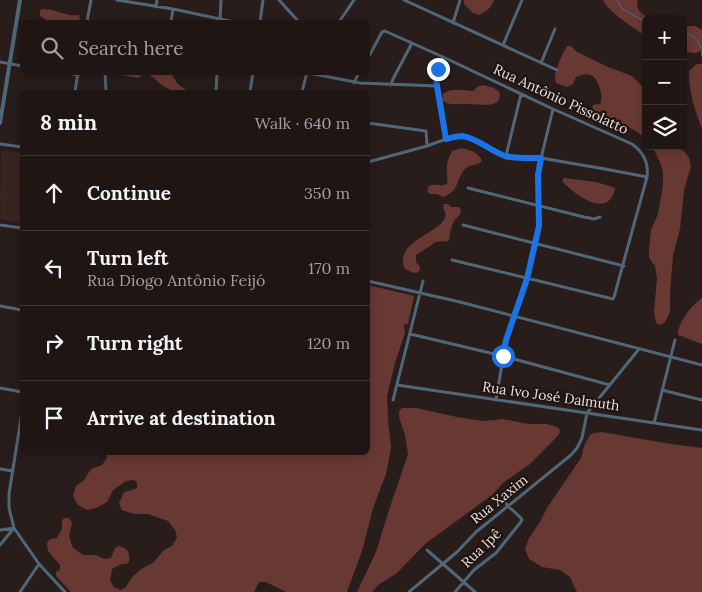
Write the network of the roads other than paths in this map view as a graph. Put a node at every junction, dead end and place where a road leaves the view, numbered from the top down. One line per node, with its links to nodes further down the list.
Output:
1 (20, 0): 29 (street)
2 (91, 0): 14 (street)
3 (118, 0): 12 (street)
4 (157, 0): 12 (street)
5 (221, 0): 17 (street)
6 (263, 0): 18 (street)
7 (279, 0): 19 (street)
8 (354, 0): 20 (street)
9 (404, 0): 21 (street)
10 (460, 0): 21 (street)
11 (522, 0): 24 (street)
12 (156, 7): 13 (street)
13 (173, 10): 15 (street); 16 (street)
14 (87, 20)
15 (170, 20)
16 (216, 20)
17 (220, 20)
18 (260, 20)
19 (297, 20)
20 (340, 20)
21 (453, 23): 24 (street)
22 (555, 29): 28 (street)
23 (412, 43): 25 (street, Rua Antônio Pissolatto); 26 (street, Rua Antônio Pissolatto); 40 (street)
24 (503, 45): 28 (street)
25 (370, 55)
26 (443, 57): 41 (street); 47 (street, Rua Antônio Pissolatto)
27 (0, 62): 29 (street)
28 (541, 63): 31 (street)
29 (10, 64): 30 (street); 49 (street)
30 (20, 66)
31 (557, 70)
32 (78, 75): 42 (street)
33 (105, 75): 43 (street)
34 (217, 75): 44 (street)
35 (253, 75): 45 (street)
36 (306, 75): 46 (street)
37 (316, 75): 39 (street)
38 (358, 75): 39 (street)
39 (354, 83): 40 (street)
40 (391, 85): 41 (street)
41 (437, 86): 51 (street)
42 (75, 90)
43 (106, 90)
44 (216, 90)
45 (250, 90)
46 (302, 90)
47 (521, 94): 48 (street, Rua Antônio Pissolatto); 55 (street)
48 (553, 110): 56 (street); 58 (street, Rua Antônio Pissolatto)
49 (0, 123)
50 (370, 124): 53 (street)
51 (446, 139): 53 (street); 55 (street)
52 (0, 144): 54 (street)
53 (427, 146): 57 (street)
54 (20, 147)
55 (506, 156): 56 (street)
56 (541, 158): 58 (street); 60 (street)
57 (370, 161)
58 (648, 178): 67 (street, Rua Antônio Pissolatto)
59 (468, 188): 60 (street)
60 (538, 206): 61 (street); 65 (street)
61 (600, 217)
62 (0, 225): 64 (street)
63 (463, 225): 65 (street)
64 (20, 228)
65 (534, 244): 67 (street); 68 (street)
66 (452, 260): 68 (street)
67 (624, 266): 68 (street, Rua Antônio Pissolatto)
68 (527, 279): 74 (street)
69 (370, 281): 71 (street)
70 (422, 281): 71 (street)
71 (420, 293): 74 (street); 75 (street)
72 (0, 306): 73 (street)
73 (20, 310)
74 (514, 316): 77 (street); 78 (street)
75 (410, 334): 78 (street); 81 (street)
76 (675, 340): 79 (street)
77 (640, 348): 79 (street); 82 (street)
78 (503, 356): 82 (street); 87 (street)
79 (670, 357): 80 (street); 84 (street)
80 (702, 365)
81 (397, 385): 86 (street); 87 (street, Rua Ivo José Dalmuth)
82 (610, 385): 89 (street)
83 (0, 388): 85 (street)
84 (662, 390): 88 (street); 90 (street)
85 (20, 392)
86 (393, 400)
87 (496, 400): 89 (street, Rua Ivo José Dalmuth)
88 (702, 400)
89 (587, 413): 90 (street, Rua Ivo José Dalmuth); 96 (street, Rua Xaxim)
90 (654, 423): 92 (street, Rua Ivo José Dalmuth)
91 (20, 425): 94 (street)
92 (702, 430)
93 (0, 469): 94 (street)
94 (13, 471): 97 (street)
95 (501, 497): 96 (street)
96 (508, 506): 102 (street, Rua Xaxim); 103 (street, Rua Ipê)
97 (14, 528): 98 (street); 99 (street); 101 (street)
98 (0, 530)
99 (0, 545)
100 (427, 550): 102 (street)
101 (39, 564): 104 (street); 105 (street)
102 (442, 564): 103 (street); 106 (street, Rua Xaxim)
103 (463, 582): 107 (street, Rua Ipê); 108 (street)
104 (20, 592)
105 (65, 592)
106 (408, 592)
107 (455, 592)
108 (475, 592)

